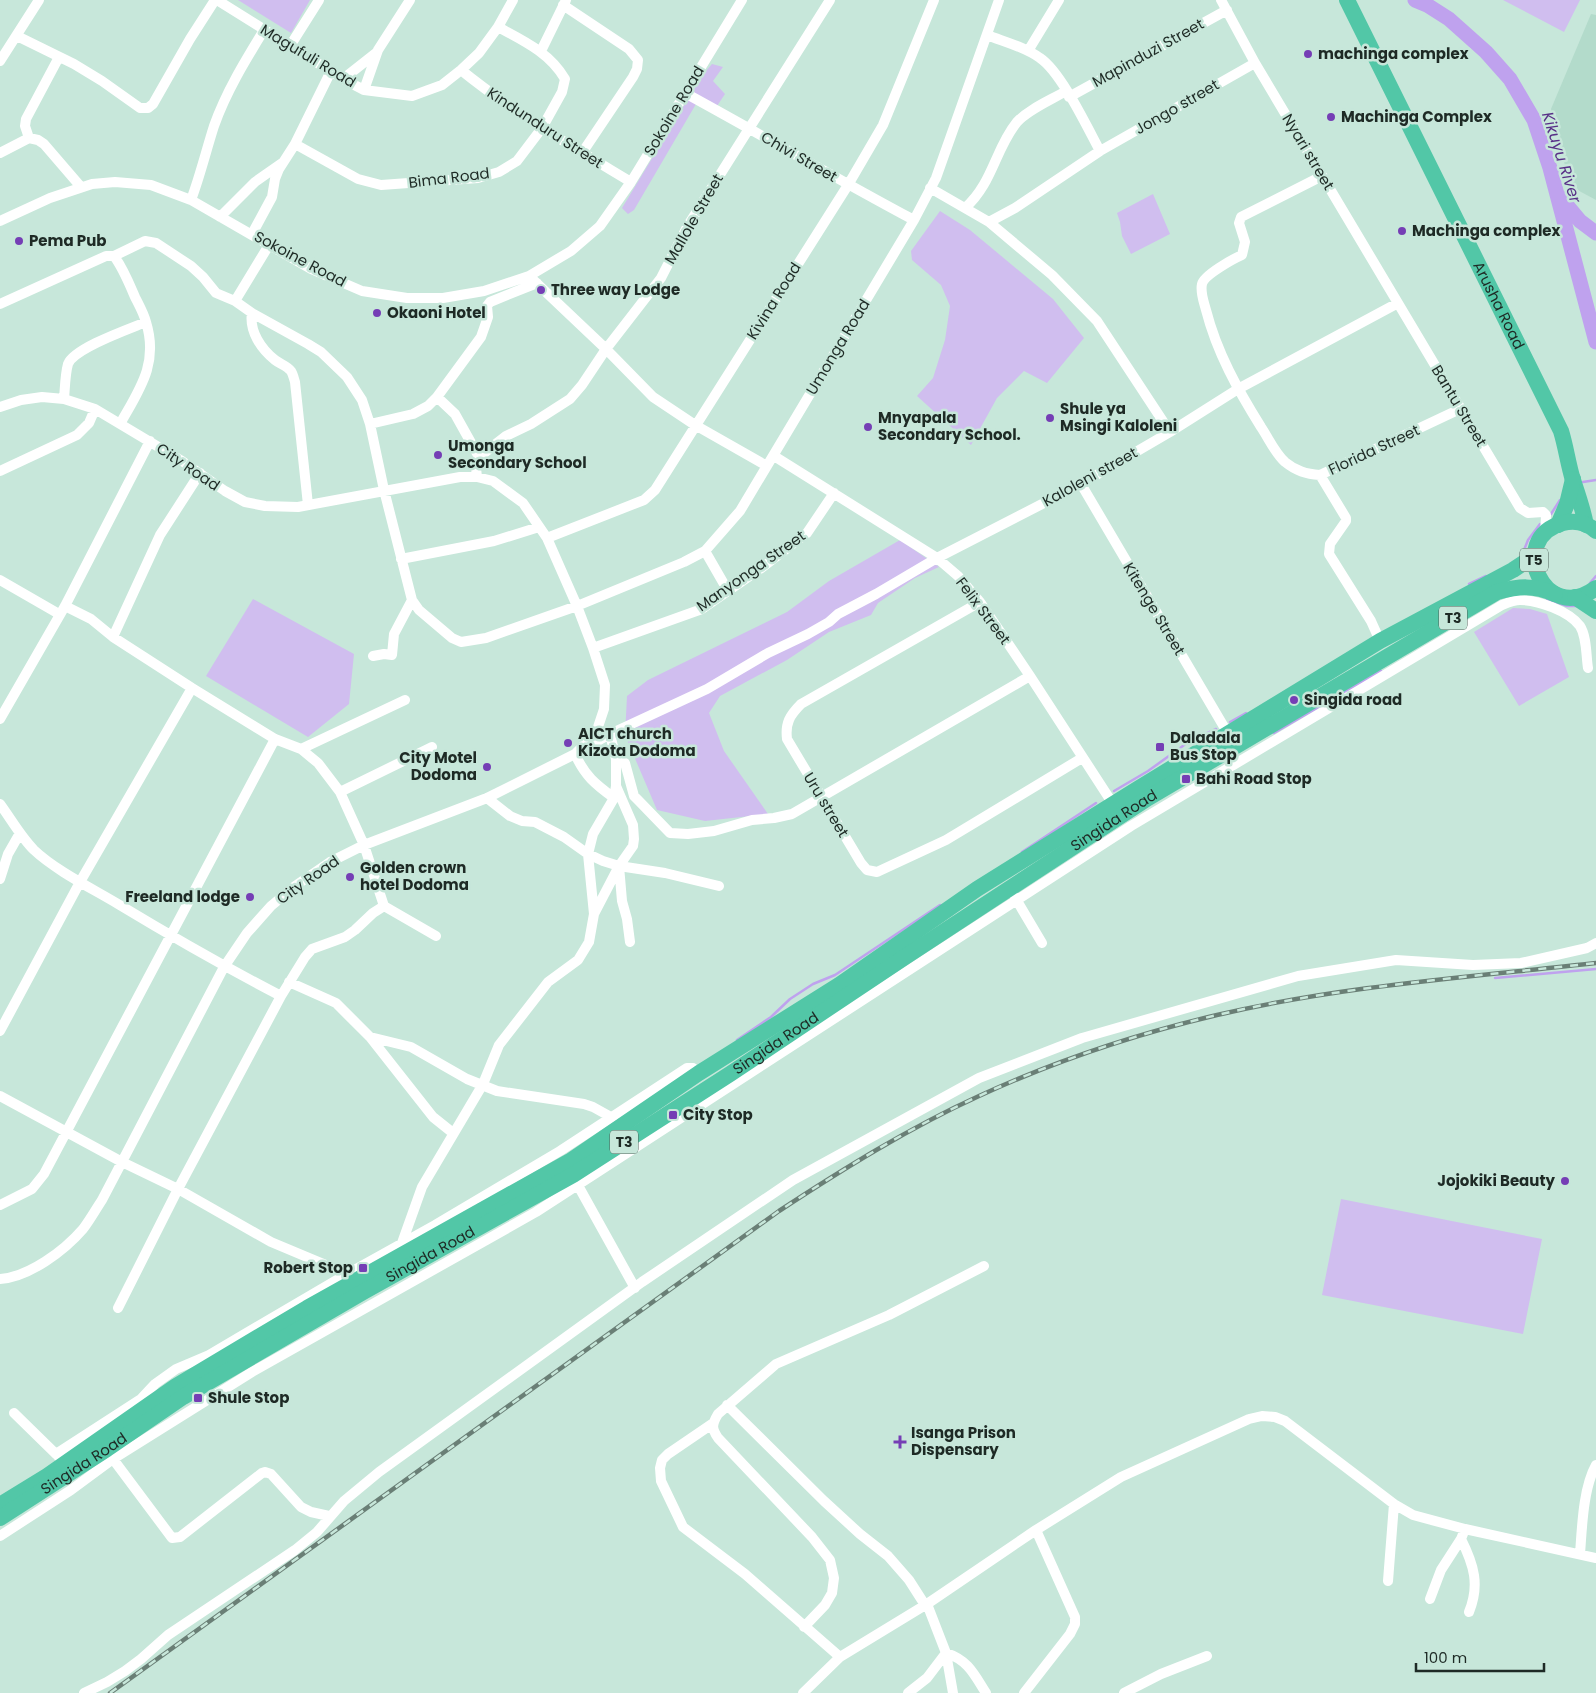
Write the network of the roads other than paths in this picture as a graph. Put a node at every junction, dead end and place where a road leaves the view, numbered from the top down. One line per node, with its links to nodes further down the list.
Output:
1 (39, 0): 18 (street)
2 (216, 0): 16 (street, Magufuli Road); 23 (street)
3 (319, 0): 19 (street)
4 (410, 0): 20 (street)
5 (513, 0): 15 (street, Magufuli Road)
6 (742, 0): 30 (street, Sokoine Road)
7 (830, 0): 33 (street, Mallole Street)
8 (934, 0): 42 (street, Kivina Road)
9 (999, 0): 17 (street, Umonga Road)
10 (1059, 0): 22 (street)
11 (1221, 0): 14 (street, Nyari street)
12 (1347, 0): 79 (highway, Arusha Road)
13 (565, 2): 21 (street); 38 (street)
14 (1227, 10): 25 (street, Nyari street); 31 (street, Mapinduzi Street)
15 (498, 27): 21 (street, Bima Road); 26 (street, Magufuli Road)
16 (264, 30): 19 (street, Magufuli Road); 45 (street)
17 (987, 35): 22 (street); 44 (street, Umonga Road)
18 (17, 36): 23 (street); 24 (street)
19 (290, 46): 27 (street, Magufuli Road)
20 (378, 50): 28 (street); 29 (street)
21 (541, 51): 32 (street, Bima Road)
22 (1028, 51): 31 (street)
23 (59, 57): 34 (street)
24 (0, 61)
25 (1255, 63): 36 (street, Jongo street); 40 (street, Nyari street)
26 (461, 70): 29 (street, Magufuli Road); 32 (street, Kindunduru Street)
27 (331, 71): 28 (street, Magufuli Road); 35 (street)
28 (343, 79): 29 (street, Magufuli Road)
29 (364, 90)
30 (685, 93): 33 (street, Chivi Street); 41 (street, Sokoine Road)
31 (1068, 94): 36 (street); 46 (street, Mapinduzi Street)
32 (542, 128): 35 (street, Bima Road); 38 (street, Kindunduru Street)
33 (750, 128): 42 (street, Chivi Street); 60 (street, Mallole Street)
34 (30, 138): 37 (street); 43 (street)
35 (295, 144): 39 (street)
36 (1100, 151): 50 (street, Jongo street)
37 (0, 153)
38 (582, 153): 41 (street, Kindunduru Street)
39 (283, 162): 47 (street); 51 (street)
40 (1322, 176): 56 (street, Nyari street); 61 (street, Florida Street)
41 (631, 182): 54 (street, Sokoine Road)
42 (848, 185): 48 (street, Chivi Street); 69 (street, Kivina Road)
43 (81, 187): 45 (street, Sokoine Road); 49 (street, Sokoine Road)
44 (930, 188): 46 (street); 48 (street, Umonga Road)
45 (191, 200): 47 (street, Sokoine Road)
46 (965, 208): 50 (street)
47 (220, 217): 51 (street, Sokoine Road)
48 (914, 220): 72 (street, Umonga Road)
49 (0, 221)
50 (989, 222): 70 (street)
51 (252, 234): 52 (street, Sokoine Road)
52 (269, 245): 54 (street, Sokoine Road); 55 (street)
53 (114, 256): 55 (street); 57 (street); 59 (street)
54 (533, 280): 60 (street); 62 (street)
55 (235, 301): 58 (street)
56 (1398, 303): 61 (street, Kaloleni street); 66 (street, Bantu Street)
57 (0, 304)
58 (252, 313): 68 (street); 83 (street)
59 (146, 322): 63 (street); 67 (street)
60 (606, 349): 69 (street); 73 (street, Mallole Street)
61 (1238, 389): 70 (street, Kaloleni street); 77 (street, Florida Street)
62 (437, 397): 68 (street); 73 (street)
63 (64, 399): 64 (street, City Road); 65 (street, City Road)
64 (0, 407)
65 (95, 409): 67 (street, City Road); 75 (street)
66 (1460, 409): 77 (street, Florida Street); 87 (street, Bantu Street)
67 (120, 424): 71 (street, City Road)
68 (370, 424): 81 (street)
69 (695, 425): 74 (street); 88 (street, Kivina Road)
70 (1170, 432): 80 (street, Kaloleni street)
71 (150, 441): 76 (street, City Road); 101 (street)
72 (774, 456): 74 (street, Umonga Road); 82 (street, Felix Street)
73 (479, 457): 78 (street)
74 (767, 466): 89 (street, Umonga Road)
75 (0, 471)
76 (200, 472): 83 (street, City Road); 103 (street)
77 (1320, 475): 104 (street)
78 (477, 477): 81 (street, City Road); 85 (street, City Road)
79 (1573, 480): 84 (highway); 86 (highway, Arusha Road)
80 (1080, 484): 91 (street, Kaloleni street); 114 (street, Kitenge Street)
81 (384, 490): 83 (street, City Road); 92 (street)
82 (834, 493): 91 (street, Felix Street); 95 (street, Manyonga Street)
83 (308, 505)
84 (1558, 524): 86 (highway); 87 (highway, T5)
85 (538, 527): 88 (street, City Road); 92 (street)
86 (1591, 528)
87 (1544, 534): 90 (highway, T5)
88 (547, 538): 100 (street, City Road)
89 (706, 551): 95 (street); 100 (street, Umonga Road)
90 (1534, 556): 96 (highway, T5); 104 (highway, Singida Road / T3)
91 (937, 558): 99 (street, Felix Street); 112 (street, Kaloleni street)
92 (402, 559): 98 (street)
93 (0, 580): 101 (street)
94 (1596, 588): 97 (highway)
95 (728, 591): 105 (street, Manyonga Street)
96 (1555, 594): 97 (highway, Singida Road); 114 (highway, Singida Road / T3)
97 (1575, 597): 102 (highway)
98 (412, 600): 100 (street); 106 (street)
99 (980, 602): 108 (street, Felix Street); 124 (street, Uru street)
100 (577, 606): 105 (street, City Road)
101 (62, 610): 103 (street); 111 (street)
102 (1596, 611)
103 (113, 637): 109 (street)
104 (1380, 641): 114 (highway, Singida Road / T3)
105 (593, 648): 117 (street, City Road)
106 (373, 656)
107 (1588, 668): 134 (street)
108 (1030, 676): 118 (street, Felix Street); 124 (street)
109 (192, 688): 113 (street); 132 (street)
110 (405, 700): 116 (street)
111 (0, 719)
112 (610, 734): 117 (street, Kaloleni street); 119 (street)
113 (275, 739): 116 (street); 137 (street)
114 (1232, 740): 126 (highway, Singida Road / T3); 134 (highway, Singida Road / T3)
115 (432, 746): 121 (street)
116 (301, 749): 121 (street)
117 (576, 754): 122 (street, City Road); 123 (street)
118 (1082, 758): 124 (street, Uru street); 126 (street, Felix Street)
119 (616, 759): 120 (street); 124 (street)
120 (616, 786): 123 (street); 130 (street)
121 (340, 792): 128 (street)
122 (487, 798): 128 (street, City Road); 129 (street)
123 (614, 798): 129 (street)
124 (822, 798)
125 (0, 804): 127 (street)
126 (1113, 804): 147 (highway, Singida Road / T3)
127 (20, 833): 131 (street); 132 (street)
128 (364, 845): 135 (street); 142 (street, City Road)
129 (588, 854): 130 (street); 136 (street)
130 (619, 866): 133 (street); 136 (street); 139 (street)
131 (0, 879)
132 (80, 882): 137 (street); 145 (street)
133 (719, 886)
134 (1013, 894): 141 (street); 154 (highway, Singida Road / T3)
135 (384, 906): 138 (street); 143 (street)
136 (594, 914): 148 (street)
137 (170, 935): 142 (street); 151 (street)
138 (436, 936)
139 (630, 942)
140 (1596, 943): 161 (street)
141 (1042, 944)
142 (224, 966): 144 (street); 153 (street, City Road)
143 (289, 982): 144 (street); 146 (street)
144 (281, 996): 155 (street)
145 (0, 1031)
146 (370, 1037): 148 (street); 152 (street)
147 (699, 1073): 150 (street); 160 (highway, Singida Road / T3)
148 (483, 1084): 150 (street); 152 (street)
149 (0, 1096): 151 (street)
150 (612, 1117): 157 (street)
151 (66, 1132): 153 (street); 156 (street)
152 (453, 1133): 157 (street)
153 (122, 1162): 155 (street); 159 (street, City Road)
154 (575, 1179): 160 (highway, Singida Road / T3); 161 (street); 166 (street)
155 (178, 1190): 160 (street); 162 (street)
156 (0, 1206)
157 (402, 1243): 160 (street)
158 (984, 1266): 163 (street)
159 (0, 1279)
160 (356, 1282): 166 (highway, Singida Road / T3); 167 (highway, Singida Road / T3)
161 (635, 1288): 171 (street)
162 (118, 1308)
163 (727, 1406): 165 (street); 180 (street)
164 (14, 1413): 167 (street)
165 (712, 1424): 182 (street); 182 (street)
166 (110, 1454): 171 (street); 172 (highway, Singida Road / T3); 175 (street)
167 (61, 1458): 170 (highway, Singida Road / T3)
168 (1596, 1465): 176 (street)
169 (1394, 1504): 173 (street); 174 (street); 178 (street)
170 (0, 1505)
171 (329, 1516): 186 (street)
172 (0, 1518)
173 (1036, 1530): 180 (street); 191 (street)
174 (1463, 1534): 176 (street); 179 (street); 181 (street)
175 (0, 1536)
176 (1580, 1554): 177 (street)
177 (1596, 1558)
178 (1388, 1581)
179 (1430, 1599)
180 (926, 1604): 183 (street); 184 (street)
181 (1469, 1612)
182 (804, 1627): 184 (street)
183 (946, 1653): 188 (street); 189 (street); 190 (street)
184 (840, 1656): 187 (street)
185 (1207, 1656): 192 (street)
186 (84, 1693)
187 (803, 1693)
188 (908, 1693)
189 (953, 1693)
190 (986, 1693)
191 (1024, 1693)
192 (1124, 1693)

